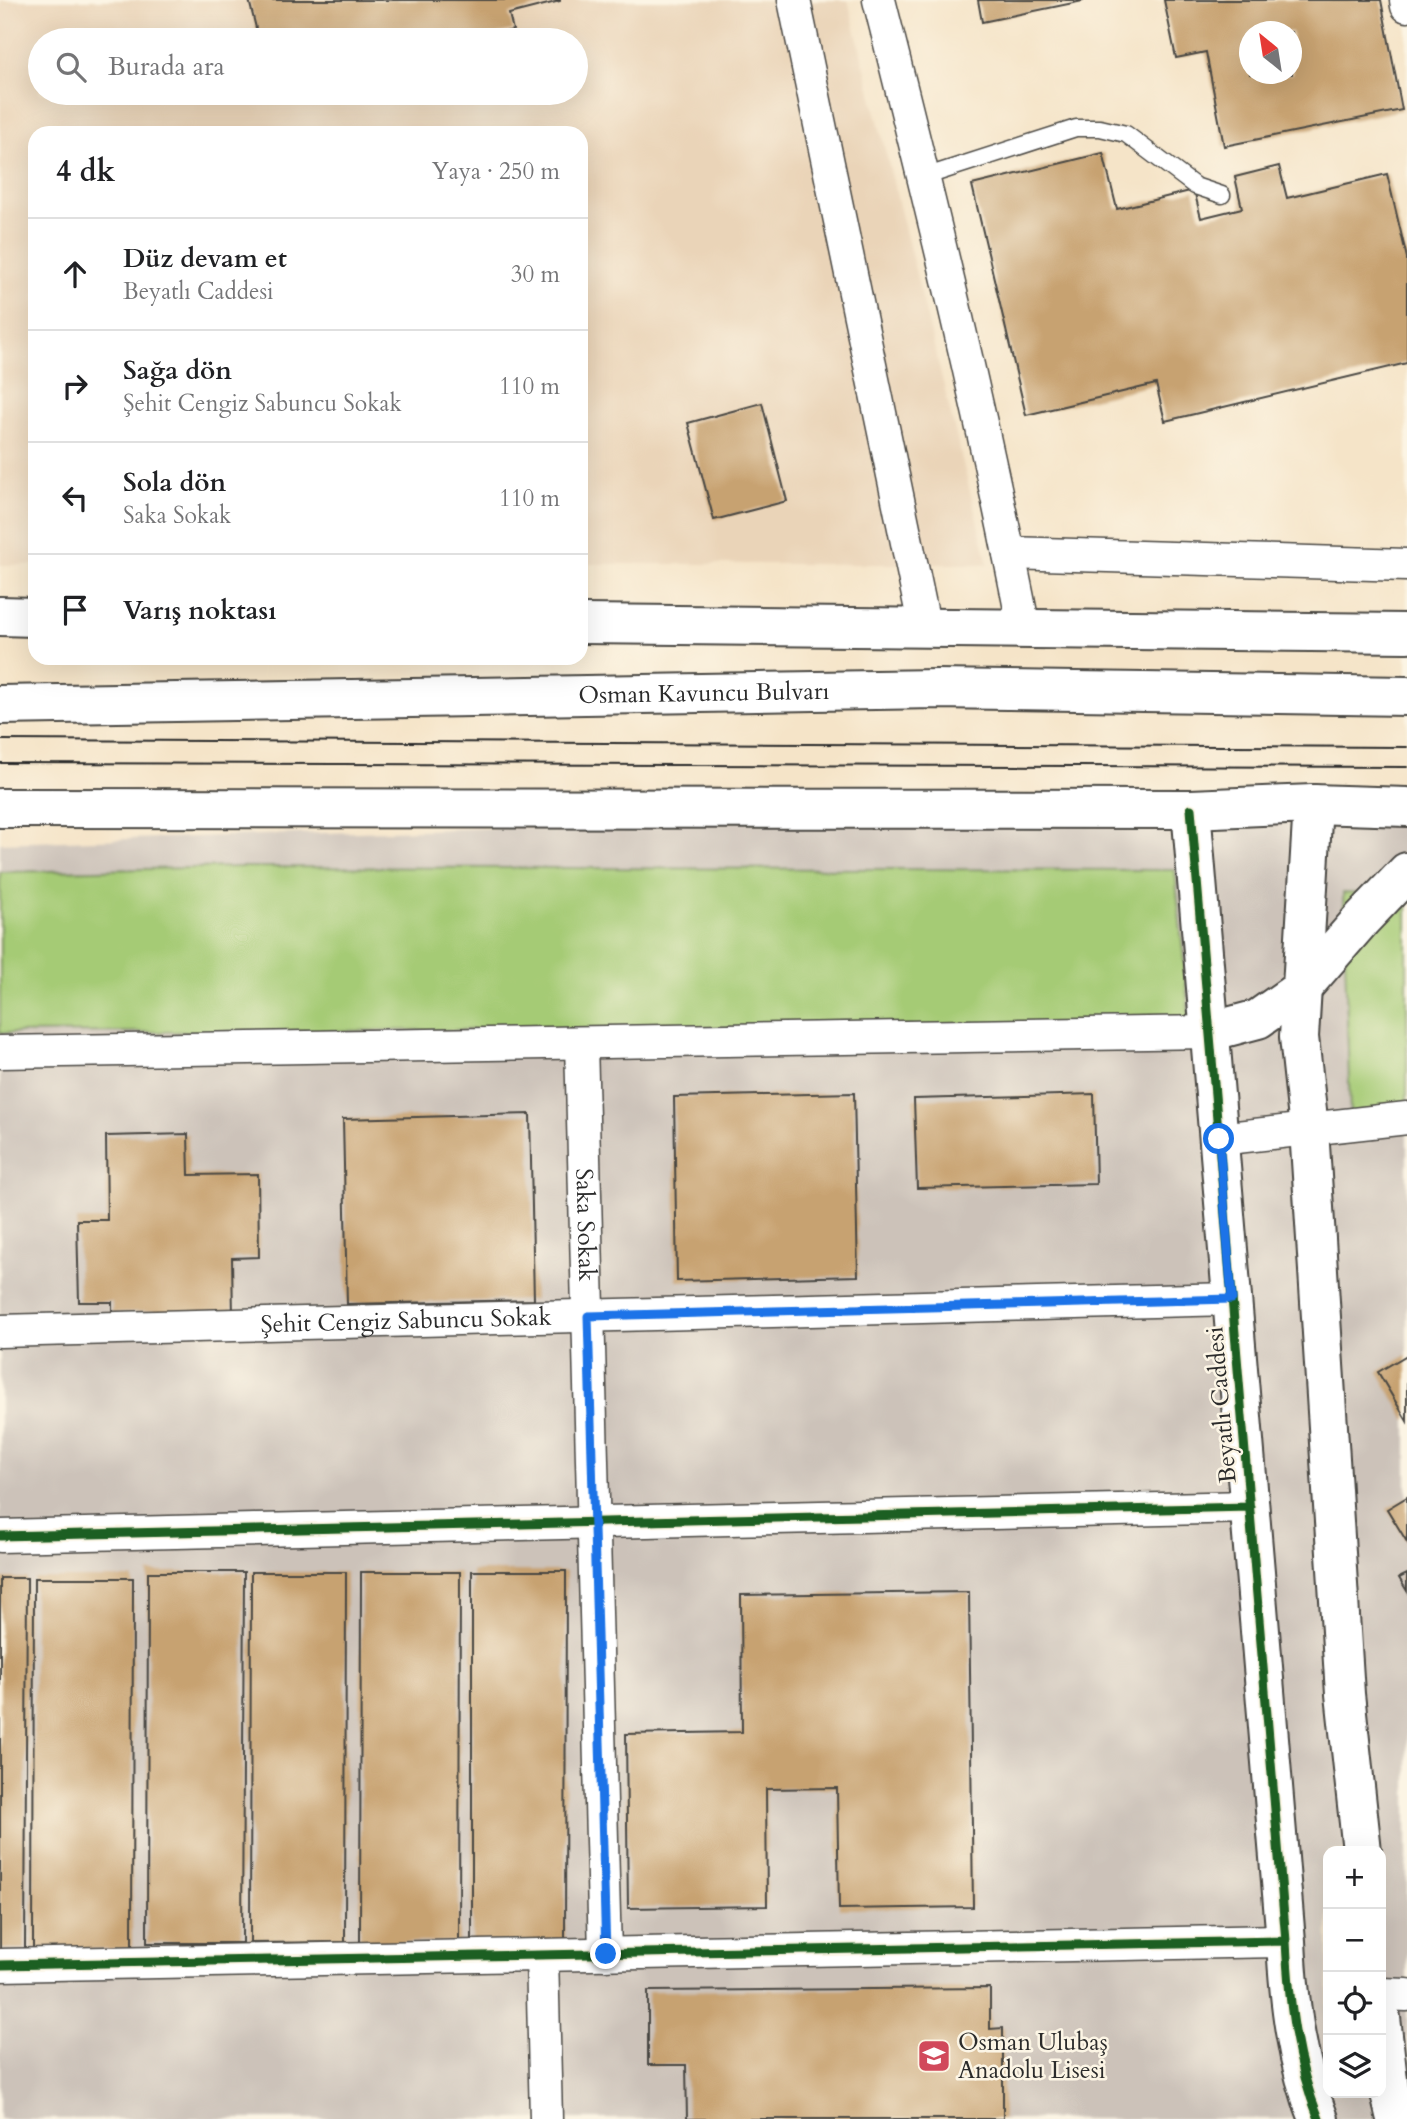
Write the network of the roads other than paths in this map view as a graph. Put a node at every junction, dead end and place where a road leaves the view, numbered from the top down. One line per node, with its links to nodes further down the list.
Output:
1 (794, 0): 12 (street)
2 (879, 0): 5 (street)
3 (1406, 0): 4 (street)
4 (1407, 6)
5 (924, 177): 6 (lane); 7 (street)
6 (1222, 195)
7 (1009, 553): 8 (street); 13 (street)
8 (1407, 565)
9 (0, 616): 10 (main road)
10 (28, 617)
11 (588, 624): 12 (main road)
12 (925, 629): 13 (main road)
13 (1024, 629): 14 (main road)
14 (1407, 633)
15 (1407, 696): 16 (main road, Osman Kavuncu Bulvarı)
16 (0, 705)
17 (1313, 804): 18 (main road); 20 (main road); 22 (main road)
18 (1407, 807)
19 (0, 808): 20 (main road)
20 (1191, 809): 23 (main road, Beyatlı Caddesi)
21 (1407, 872): 22 (main road)
22 (1302, 988): 23 (main road); 27 (main road)
23 (1209, 1032): 24 (street); 28 (main road, Beyatlı Caddesi)
24 (581, 1043): 25 (street); 30 (street, Saka Sokak)
25 (0, 1052)
26 (1405, 1122): 27 (street)
27 (1309, 1129): 28 (street); 35 (main road)
28 (1219, 1139): 29 (main road, Beyatlı Caddesi)
29 (1232, 1299): 30 (street, Şehit Cengiz Sabuncu Sokak); 32 (main road, Beyatlı Caddesi)
30 (588, 1316): 31 (street, Şehit Cengiz Sabuncu Sokak); 33 (street, Saka Sokak)
31 (0, 1331)
32 (1250, 1507): 33 (street); 36 (main road, Beyatlı Caddesi)
33 (594, 1522): 34 (street); 37 (street, Saka Sokak)
34 (0, 1536)
35 (1361, 1846)
36 (1286, 1941): 37 (street); 44 (main road, Beyatlı Caddesi)
37 (606, 1954): 38 (street)
38 (542, 1955): 39 (street); 43 (street)
39 (0, 1965)
40 (1386, 1994): 41 (street)
41 (1407, 1995)
42 (1383, 2035): 45 (main road)
43 (546, 2119)
44 (1318, 2119)
45 (1396, 2119)

